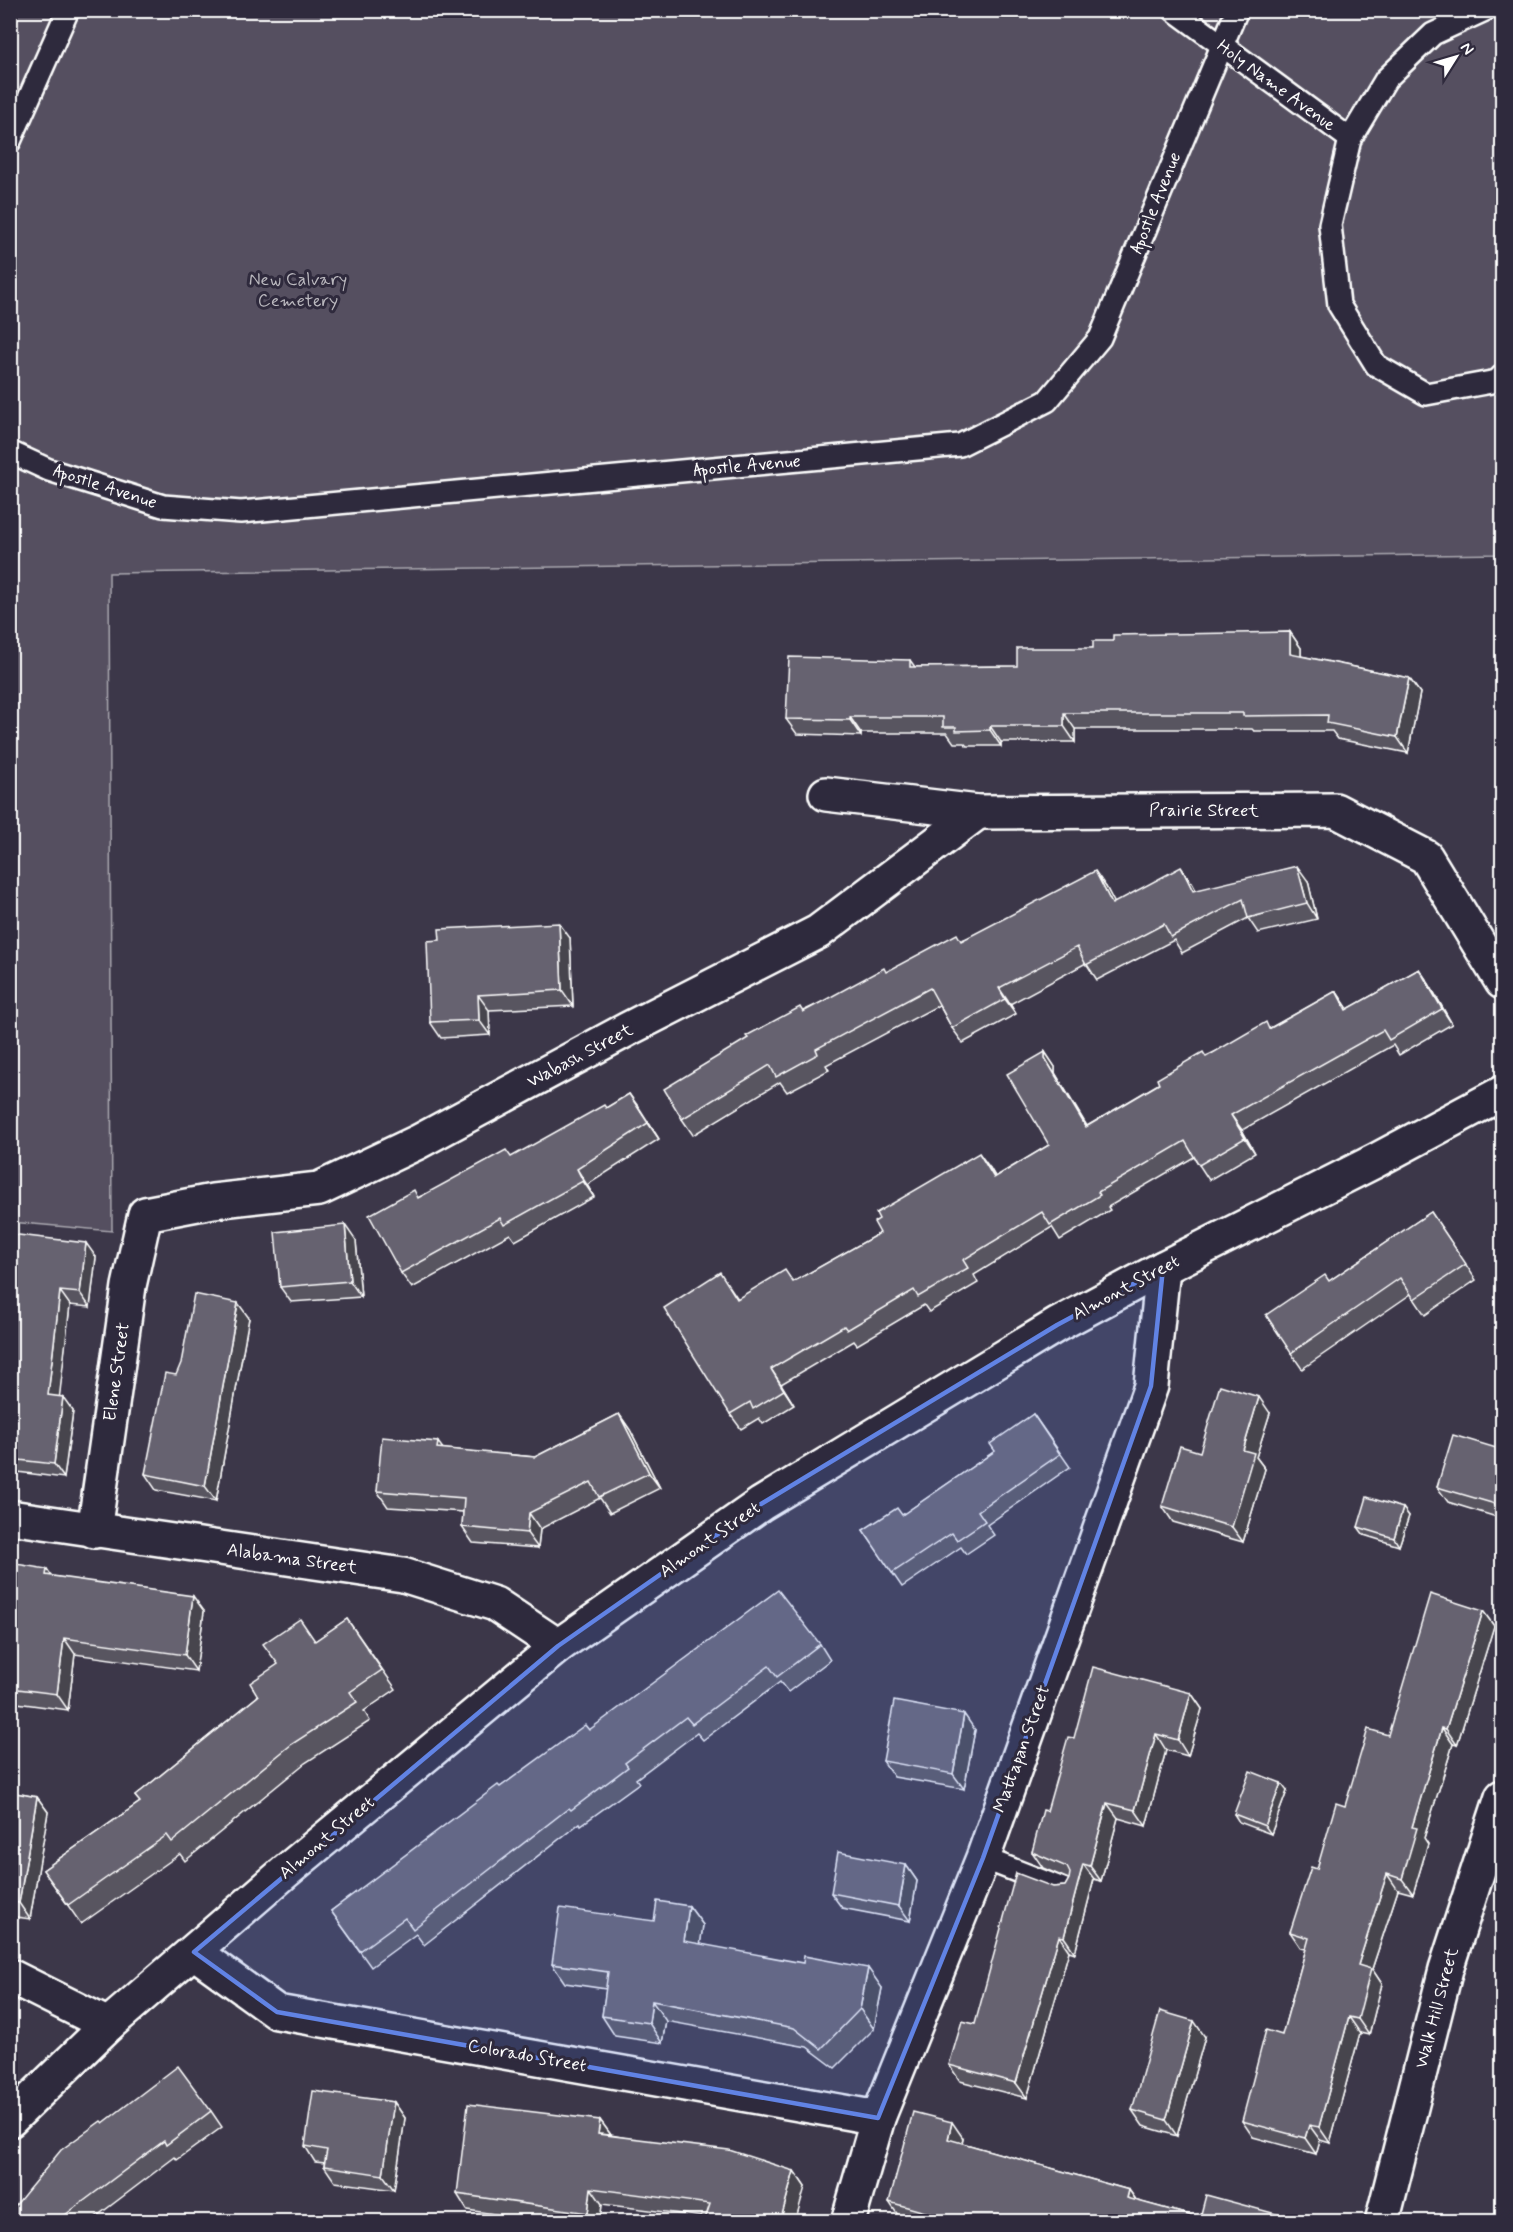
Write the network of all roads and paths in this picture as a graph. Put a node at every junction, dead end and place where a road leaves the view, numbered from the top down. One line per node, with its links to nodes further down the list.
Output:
1 (68, 10): 7 (lane)
2 (1174, 10): 5 (lane, Holy Name Avenue)
3 (1237, 10): 5 (lane, Apostle Avenue)
4 (1485, 10): 6 (lane, Holy Name Avenue)
5 (1221, 45): 6 (lane, Holy Name Avenue); 9 (lane, Apostle Avenue)
6 (1350, 140): 8 (lane, Holy Name Avenue)
7 (10, 141)
8 (1503, 376)
9 (10, 452)
10 (826, 794): 11 (street, Prairie Street)
11 (978, 812): 12 (street, Prairie Street); 14 (street, Wabash Street)
12 (1503, 982)
13 (1503, 1093): 15 (street, Almont Street)
14 (146, 1214): 17 (street, Elene Street)
15 (1162, 1268): 18 (street, Almont Street); 20 (street, Mattapan Street)
16 (10, 1517): 17 (street, Alabama Street)
17 (94, 1531): 18 (street, Alabama Street)
18 (558, 1646): 22 (street, Almont Street)
19 (1503, 1797): 28 (street, Walk Hill Street)
20 (983, 1858): 21 (lane); 25 (street, Mattapan Street)
21 (1068, 1892)
22 (194, 1952): 24 (street, Almont Street); 25 (street, Colorado Street)
23 (10, 1976): 24 (street)
24 (108, 2025): 26 (street, Almont Street)
25 (878, 2118): 27 (street, Mattapan Street)
26 (10, 2120)
27 (848, 2222)
28 (1382, 2222)

